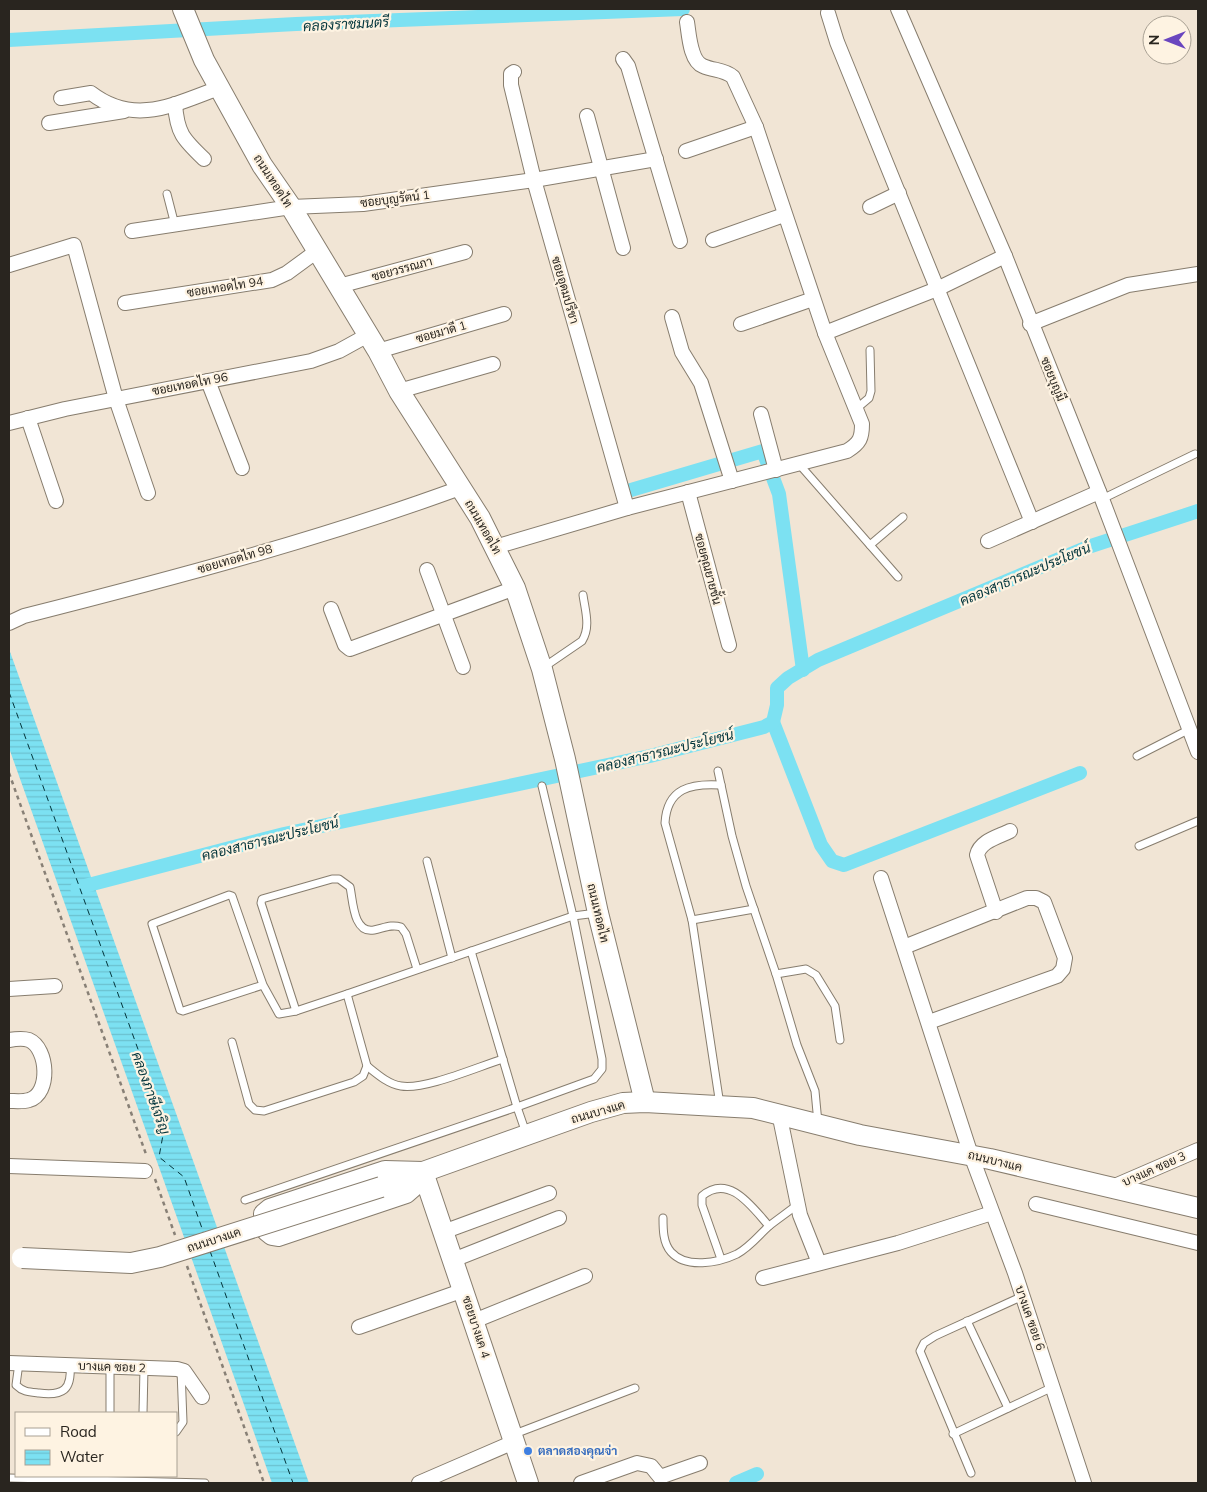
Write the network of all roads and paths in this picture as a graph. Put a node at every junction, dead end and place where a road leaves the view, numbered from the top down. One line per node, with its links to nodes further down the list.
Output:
1 (898, 9): 31 (street, ซอยบุญมี)
2 (184, 11): 7 (main road, ถนนเทอดไท)
3 (828, 13): 19 (street)
4 (687, 22): 13 (street)
5 (623, 59): 16 (street)
6 (514, 72): 18 (street, ซอยอุดมปรีชา)
7 (219, 88): 9 (street); 21 (main road, ถนนเทอดไท)
8 (61, 98): 10 (street)
9 (175, 104): 10 (street); 15 (street)
10 (127, 111): 12 (street)
11 (587, 116): 17 (street)
12 (48, 123)
13 (756, 127): 14 (street); 23 (street)
14 (686, 151)
15 (204, 159)
16 (656, 159): 17 (street, ซอยบุญรัตน์ 1); 26 (street)
17 (600, 168): 18 (street, ซอยบุญรัตน์ 1); 28 (street)
18 (534, 180): 21 (street, ซอยบุญรัตน์ 1); 63 (street, ซอยอุดมปรีชา)
19 (899, 193): 22 (street); 35 (street)
20 (167, 194): 24 (lane)
21 (291, 207): 24 (street, ซอยบุญรัตน์ 1); 29 (main road, ถนนเทอดไท)
22 (870, 207)
23 (784, 215): 27 (street); 36 (street)
24 (175, 225): 25 (street, ซอยบุญรัตน์ 1)
25 (132, 231)
26 (680, 240)
27 (713, 240)
28 (623, 248)
29 (318, 251): 34 (main road, ถนนเทอดไท); 37 (street, ซอยเทอดไท 94)
30 (465, 252): 34 (street, ซอยวรรณภา)
31 (1004, 256): 35 (street); 41 (street, ซอยบุญมี)
32 (9, 265): 48 (street)
33 (1198, 274): 41 (street)
34 (339, 286): 43 (main road, ถนนเทอดไท)
35 (937, 289): 42 (street); 65 (street)
36 (814, 299): 40 (street); 42 (street)
37 (125, 304)
38 (504, 314): 43 (street, ซอยมาดี 1)
39 (672, 317): 57 (street)
40 (741, 324)
41 (1030, 324): 61 (street, ซอยบุญมี)
42 (825, 333): 49 (street)
43 (373, 343): 46 (street, ซอยเทอดไท 96); 47 (main road, ถนนเทอดไท)
44 (870, 350): 49 (lane)
45 (493, 364): 47 (street)
46 (208, 381): 48 (street, ซอยเทอดไท 96); 55 (street)
47 (399, 391): 58 (main road, ถนนเทอดไท)
48 (116, 399): 51 (street, ซอยเทอดไท 96); 60 (street)
49 (856, 409): 54 (street)
50 (761, 414): 56 (street)
51 (28, 418): 52 (street, ซอยเทอดไท 96); 62 (street)
52 (9, 423)
53 (1195, 454): 61 (lane)
54 (799, 464): 56 (street); 67 (lane)
55 (242, 468)
56 (776, 470): 57 (street)
57 (732, 481): 59 (street)
58 (460, 488): 68 (main road, ถนนเทอดไท); 75 (street, ซอยเทอดไท 98)
59 (688, 492): 63 (street); 76 (street, ซอยคุณยายชั้น)
60 (148, 493)
61 (1101, 496): 65 (street); 79 (street, ซอยบุญมี)
62 (56, 501)
63 (626, 508): 68 (street)
64 (903, 517): 67 (lane)
65 (1032, 522): 66 (street)
66 (988, 541)
67 (870, 545): 70 (lane)
68 (495, 547): 71 (main road, ถนนเทอดไท)
69 (427, 570): 74 (street)
70 (898, 578)
71 (516, 588): 74 (street); 78 (main road, ถนนเทอดไท)
72 (583, 595): 78 (lane)
73 (331, 609): 74 (street)
74 (443, 616): 77 (street)
75 (9, 623)
76 (729, 645)
77 (463, 667)
78 (542, 669): 93 (main road, ถนนเทอดไท)
79 (1190, 729): 80 (street, ซอยบุญมี); 81 (lane)
80 (1198, 752)
81 (1137, 756)
82 (718, 771): 84 (lane)
83 (9, 773): 122 (path)
84 (721, 785): 91 (lane); 95 (lane)
85 (542, 786): 94 (lane)
86 (1198, 821): 88 (lane)
87 (1010, 831): 92 (street)
88 (1138, 846)
89 (426, 861): 98 (lane)
90 (881, 878): 96 (street, บางแค ซอย 6)
91 (754, 909): 95 (lane); 100 (lane)
92 (996, 912): 96 (street); 106 (street)
93 (598, 913): 94 (lane); 113 (main road, ถนนเทอดไท)
94 (573, 916): 97 (lane); 115 (lane)
95 (692, 920): 114 (lane)
96 (904, 948): 106 (street, บางแค ซอย 6)
97 (471, 951): 98 (lane); 110 (lane)
98 (452, 958): 99 (lane)
99 (417, 969): 104 (lane); 105 (lane)
100 (776, 974): 108 (lane); 117 (lane)
101 (263, 985): 101 (lane); 105 (lane)
102 (55, 986): 103 (street)
103 (9, 989)
104 (347, 994): 105 (lane); 111 (lane)
105 (296, 1011)
106 (929, 1022): 120 (street, บางแค ซอย 6)
107 (9, 1040): 112 (street)
108 (840, 1040)
109 (232, 1042): 111 (lane)
110 (503, 1059): 111 (lane); 115 (lane)
111 (367, 1066)
112 (9, 1101)
113 (645, 1102): 114 (main road, ถนนบางแค); 118 (main road, ถนนบางแค)
114 (720, 1105): 116 (main road, ถนนบางแค)
115 (517, 1107): 118 (lane); 126 (lane)
116 (779, 1113): 117 (main road, ถนนบางแค); 128 (street)
117 (818, 1124): 120 (main road, ถนนบางแค)
118 (526, 1134): 123 (main road, ถนนบางแค)
119 (1198, 1150): 124 (street, บางแค ซอย 3)
120 (971, 1155): 124 (main road, ถนนบางแค); 130 (street, บางแค ซอย 6)
121 (9, 1166): 122 (street)
122 (149, 1169): 135 (path)
123 (423, 1172): 123 (main road); 134 (main road, ซอยบางแค 4); 137 (main road, ถนนบางแค, bridge)
124 (1110, 1188): 129 (main road, ถนนบางแค)
125 (549, 1193): 134 (street)
126 (245, 1200)
127 (1036, 1204): 136 (street)
128 (797, 1205): 133 (lane); 141 (street)
129 (1198, 1208)
130 (992, 1213): 141 (street); 145 (street, บางแค ซอย 6)
131 (559, 1218): 140 (street)
132 (663, 1218): 138 (lane)
133 (769, 1226): 138 (lane); 138 (lane)
134 (443, 1232): 140 (main road, ซอยบางแค 4)
135 (178, 1243)
136 (1198, 1243)
137 (15, 1258)
138 (721, 1259)
139 (184, 1260): 168 (path)
140 (453, 1260): 144 (main road, ซอยบางแค 4)
141 (819, 1264): 143 (street)
142 (585, 1276): 146 (street)
143 (763, 1278)
144 (464, 1290): 146 (main road, ซอยบางแค 4); 148 (street)
145 (1022, 1296): 147 (lane); 154 (street, บางแค ซอย 6)
146 (474, 1321): 162 (main road, ซอยบางแค 4)
147 (967, 1321): 157 (lane); 161 (lane)
148 (359, 1327)
149 (14, 1363): 150 (street, บางแค ซอย 2); 150 (lane)
150 (70, 1365): 151 (street, บางแค ซอย 2)
151 (110, 1366): 152 (street, บางแค ซอย 2); 158 (lane)
152 (144, 1368): 153 (street, บางแค ซอย 2); 159 (lane)
153 (181, 1370): 156 (street); 160 (lane)
154 (1053, 1387): 157 (lane); 172 (street, บางแค ซอย 6)
155 (635, 1388): 162 (lane)
156 (202, 1397)
157 (1008, 1408): 161 (lane)
158 (110, 1412)
159 (143, 1412)
160 (178, 1430)
161 (953, 1434): 164 (lane)
162 (513, 1439): 169 (street); 170 (main road, ซอยบางแค 4)
163 (700, 1463): 171 (street)
164 (971, 1473)
165 (9, 1478): 166 (lane)
166 (110, 1478): 167 (lane)
167 (205, 1483)
168 (264, 1483)
169 (419, 1483)
170 (528, 1483)
171 (582, 1483)
172 (1084, 1483)

